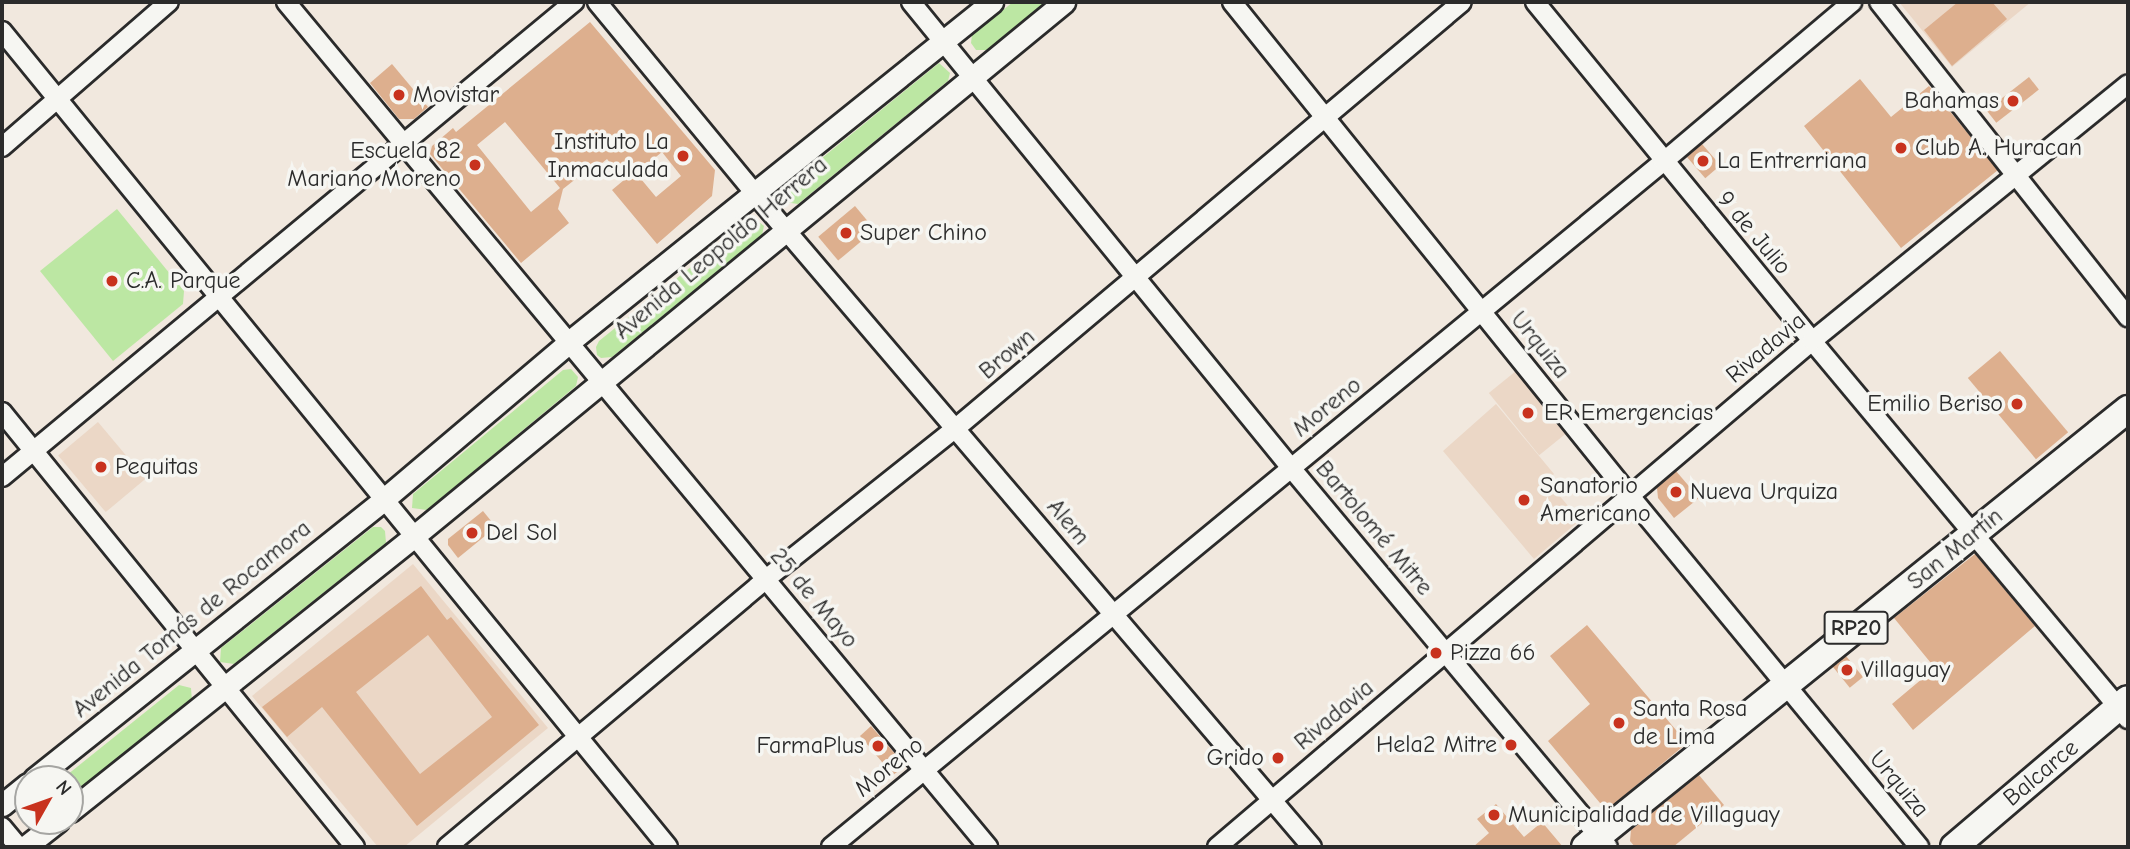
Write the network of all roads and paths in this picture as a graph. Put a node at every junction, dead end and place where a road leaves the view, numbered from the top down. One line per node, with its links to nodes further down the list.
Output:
1 (169, 2): 17 (street)
2 (286, 2): 19 (street, 25 de Mayo)
3 (574, 2): 19 (street)
4 (597, 2): 23 (street, Alem)
5 (911, 2): 14 (street, Bartolomé Mitre)
6 (992, 2): 14 (street, Avenida Leopoldo Herrera)
7 (1064, 2): 15 (street, Avenida Leopoldo Herrera)
8 (1232, 2): 18 (street, Urquiza)
9 (1462, 2): 18 (street, Brown)
10 (1535, 2): 21 (street, 9 de Julio)
11 (1852, 2): 21 (street, Moreno)
12 (1878, 2): 22 (street)
13 (2, 31): 17 (street)
14 (943, 41): 15 (street, Bartolomé Mitre); 23 (street, Avenida Leopoldo Herrera)
15 (972, 76): 24 (street, Avenida Leopoldo Herrera); 25 (street, Bartolomé Mitre)
16 (2128, 84): 22 (street, Rivadavia)
17 (58, 100): 20 (street); 26 (street)
18 (1325, 116): 25 (street, Brown); 27 (street, Urquiza)
19 (403, 142): 26 (street); 30 (street, 25 de Mayo)
20 (2, 147)
21 (1663, 162): 27 (street, Moreno); 29 (street, 9 de Julio)
22 (2016, 176): 28 (street); 29 (street, Rivadavia)
23 (755, 194): 24 (street, Alem); 30 (street, Avenida Leopoldo Herrera)
24 (785, 229): 31 (street, Avenida Leopoldo Herrera); 34 (street, Alem)
25 (1136, 277): 34 (street, Brown); 36 (street, Bartolomé Mitre)
26 (220, 297): 35 (street); 39 (street)
27 (1481, 312): 36 (street, Moreno); 38 (street, Urquiza)
28 (2128, 317)
29 (1812, 341): 38 (street, Rivadavia); 40 (street, 9 de Julio)
30 (569, 342): 31 (street, 25 de Mayo); 39 (street, Avenida Leopoldo Herrera)
31 (600, 381): 41 (street, Avenida Leopoldo Herrera); 42 (street, 25 de Mayo)
32 (2128, 409): 40 (main road, San Martín / RP20)
33 (2, 412): 35 (street)
34 (956, 428): 42 (street, Brown); 43 (street, Alem)
35 (34, 451): 37 (street); 44 (street)
36 (1291, 468): 43 (street, Moreno); 45 (street, Bartolomé Mitre)
37 (2, 477)
38 (1630, 496): 45 (street, Rivadavia); 46 (street, Urquiza)
39 (383, 500): 41 (street); 44 (street, Avenida Tomás de Rocamora)
40 (1974, 533): 46 (main road, San Martín / RP20); 48 (street, 9 de Julio)
41 (412, 537): 47 (street); 49 (street)
42 (766, 579): 49 (street, Brown); 51 (street, 25 de Mayo)
43 (1114, 614): 51 (street, Moreno); 52 (street, Alem)
44 (193, 652): 47 (street); 50 (street, Avenida Tomás de Rocamora)
45 (1446, 653): 52 (street, Rivadavia); 56 (street, Bartolomé Mitre)
46 (1785, 685): 56 (main road, San Martín / RP20); 66 (street, Urquiza)
47 (224, 688): 53 (street); 59 (street)
48 (2125, 708): 67 (main road, Balcarce)
49 (578, 737): 60 (street, Brown); 61 (street)
50 (52, 765)
51 (925, 769): 62 (street, Moreno); 63 (street, 25 de Mayo)
52 (1273, 799): 64 (street, Rivadavia); 65 (street, Alem)
53 (84, 800)
54 (2, 827): 57 (street)
55 (40, 835): 58 (street)
56 (1597, 844)
57 (19, 847)
58 (25, 847)
59 (355, 847)
60 (447, 847)
61 (668, 847)
62 (831, 847)
63 (988, 847)
64 (1217, 847)
65 (1312, 847)
66 (1919, 847)
67 (1954, 847)

